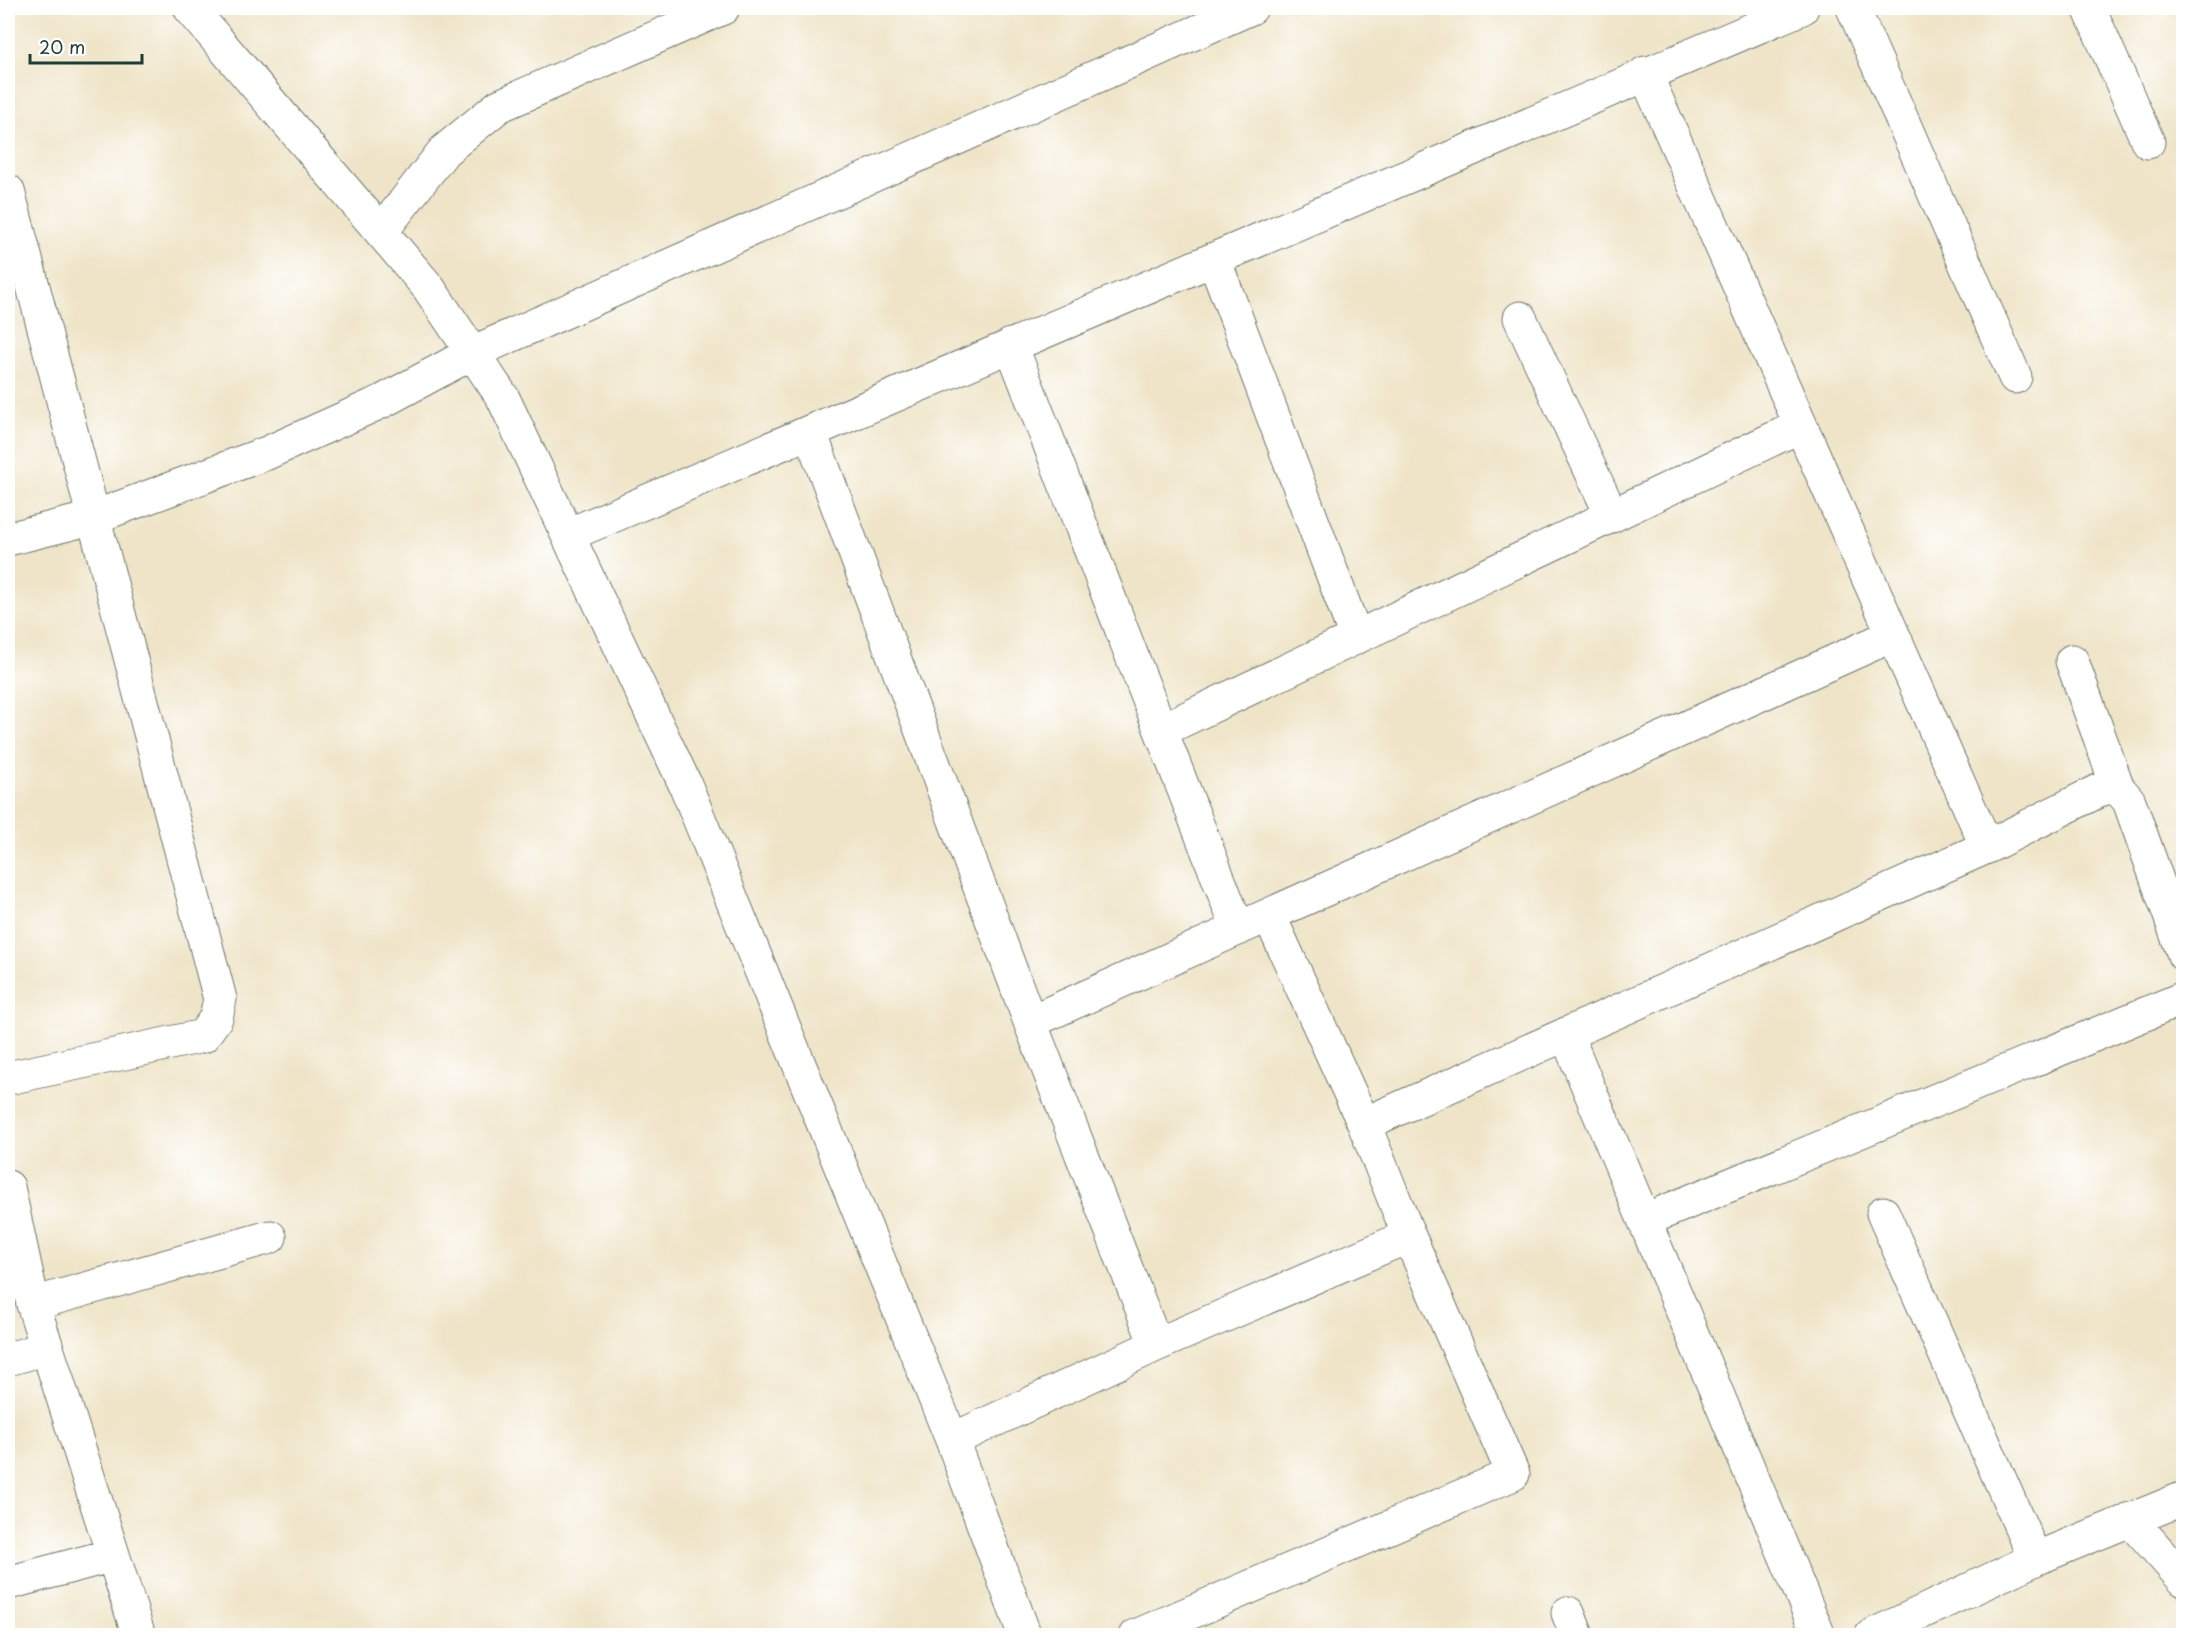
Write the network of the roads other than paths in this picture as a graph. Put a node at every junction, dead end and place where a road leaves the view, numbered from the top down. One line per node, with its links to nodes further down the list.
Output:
1 (190, 8): 10 (street)
2 (723, 8): 10 (street)
3 (1251, 8): 14 (street)
4 (1802, 8): 7 (street)
5 (1853, 8): 15 (street)
6 (2089, 8): 8 (street)
7 (1645, 73): 11 (street); 16 (street)
8 (2148, 142)
9 (8, 191): 19 (street)
10 (381, 231): 14 (street)
11 (1214, 259): 13 (street); 23 (street)
12 (1520, 318): 18 (street)
13 (1011, 345): 17 (street); 25 (street)
14 (474, 352): 19 (street); 20 (street)
15 (2015, 377)
16 (1800, 426): 18 (street); 22 (street)
17 (810, 432): 20 (street); 32 (street)
18 (1612, 516): 23 (street)
19 (92, 518): 21 (street); 34 (street)
20 (568, 535): 45 (street)
21 (8, 539)
22 (1893, 635): 27 (street); 28 (street)
23 (1356, 637): 25 (street)
24 (2072, 661): 26 (street)
25 (1162, 730): 29 (street)
26 (2118, 788): 27 (street); 30 (street)
27 (1987, 847): 33 (street)
28 (1269, 915): 29 (street); 35 (street)
29 (1238, 929): 32 (street)
30 (2184, 955)
31 (2184, 998): 38 (street)
32 (1030, 1023): 42 (street)
33 (1566, 1034): 35 (street); 38 (street)
34 (8, 1078)
35 (1364, 1124): 39 (street)
36 (8, 1187): 41 (street)
37 (1883, 1213): 49 (street)
38 (1645, 1220): 55 (street)
39 (1409, 1236): 42 (street); 54 (street)
40 (270, 1237): 41 (street)
41 (33, 1304): 43 (street)
42 (1156, 1346): 45 (street)
43 (47, 1348): 44 (street); 48 (street)
44 (8, 1359)
45 (952, 1440): 53 (street)
46 (2184, 1498): 47 (street)
47 (2130, 1519): 49 (street); 50 (street)
48 (113, 1555): 51 (street); 52 (street)
49 (2035, 1559): 56 (street)
50 (2184, 1580)
51 (8, 1583)
52 (139, 1635)
53 (1025, 1635)
54 (1136, 1635)
55 (1819, 1635)
56 (1871, 1635)

